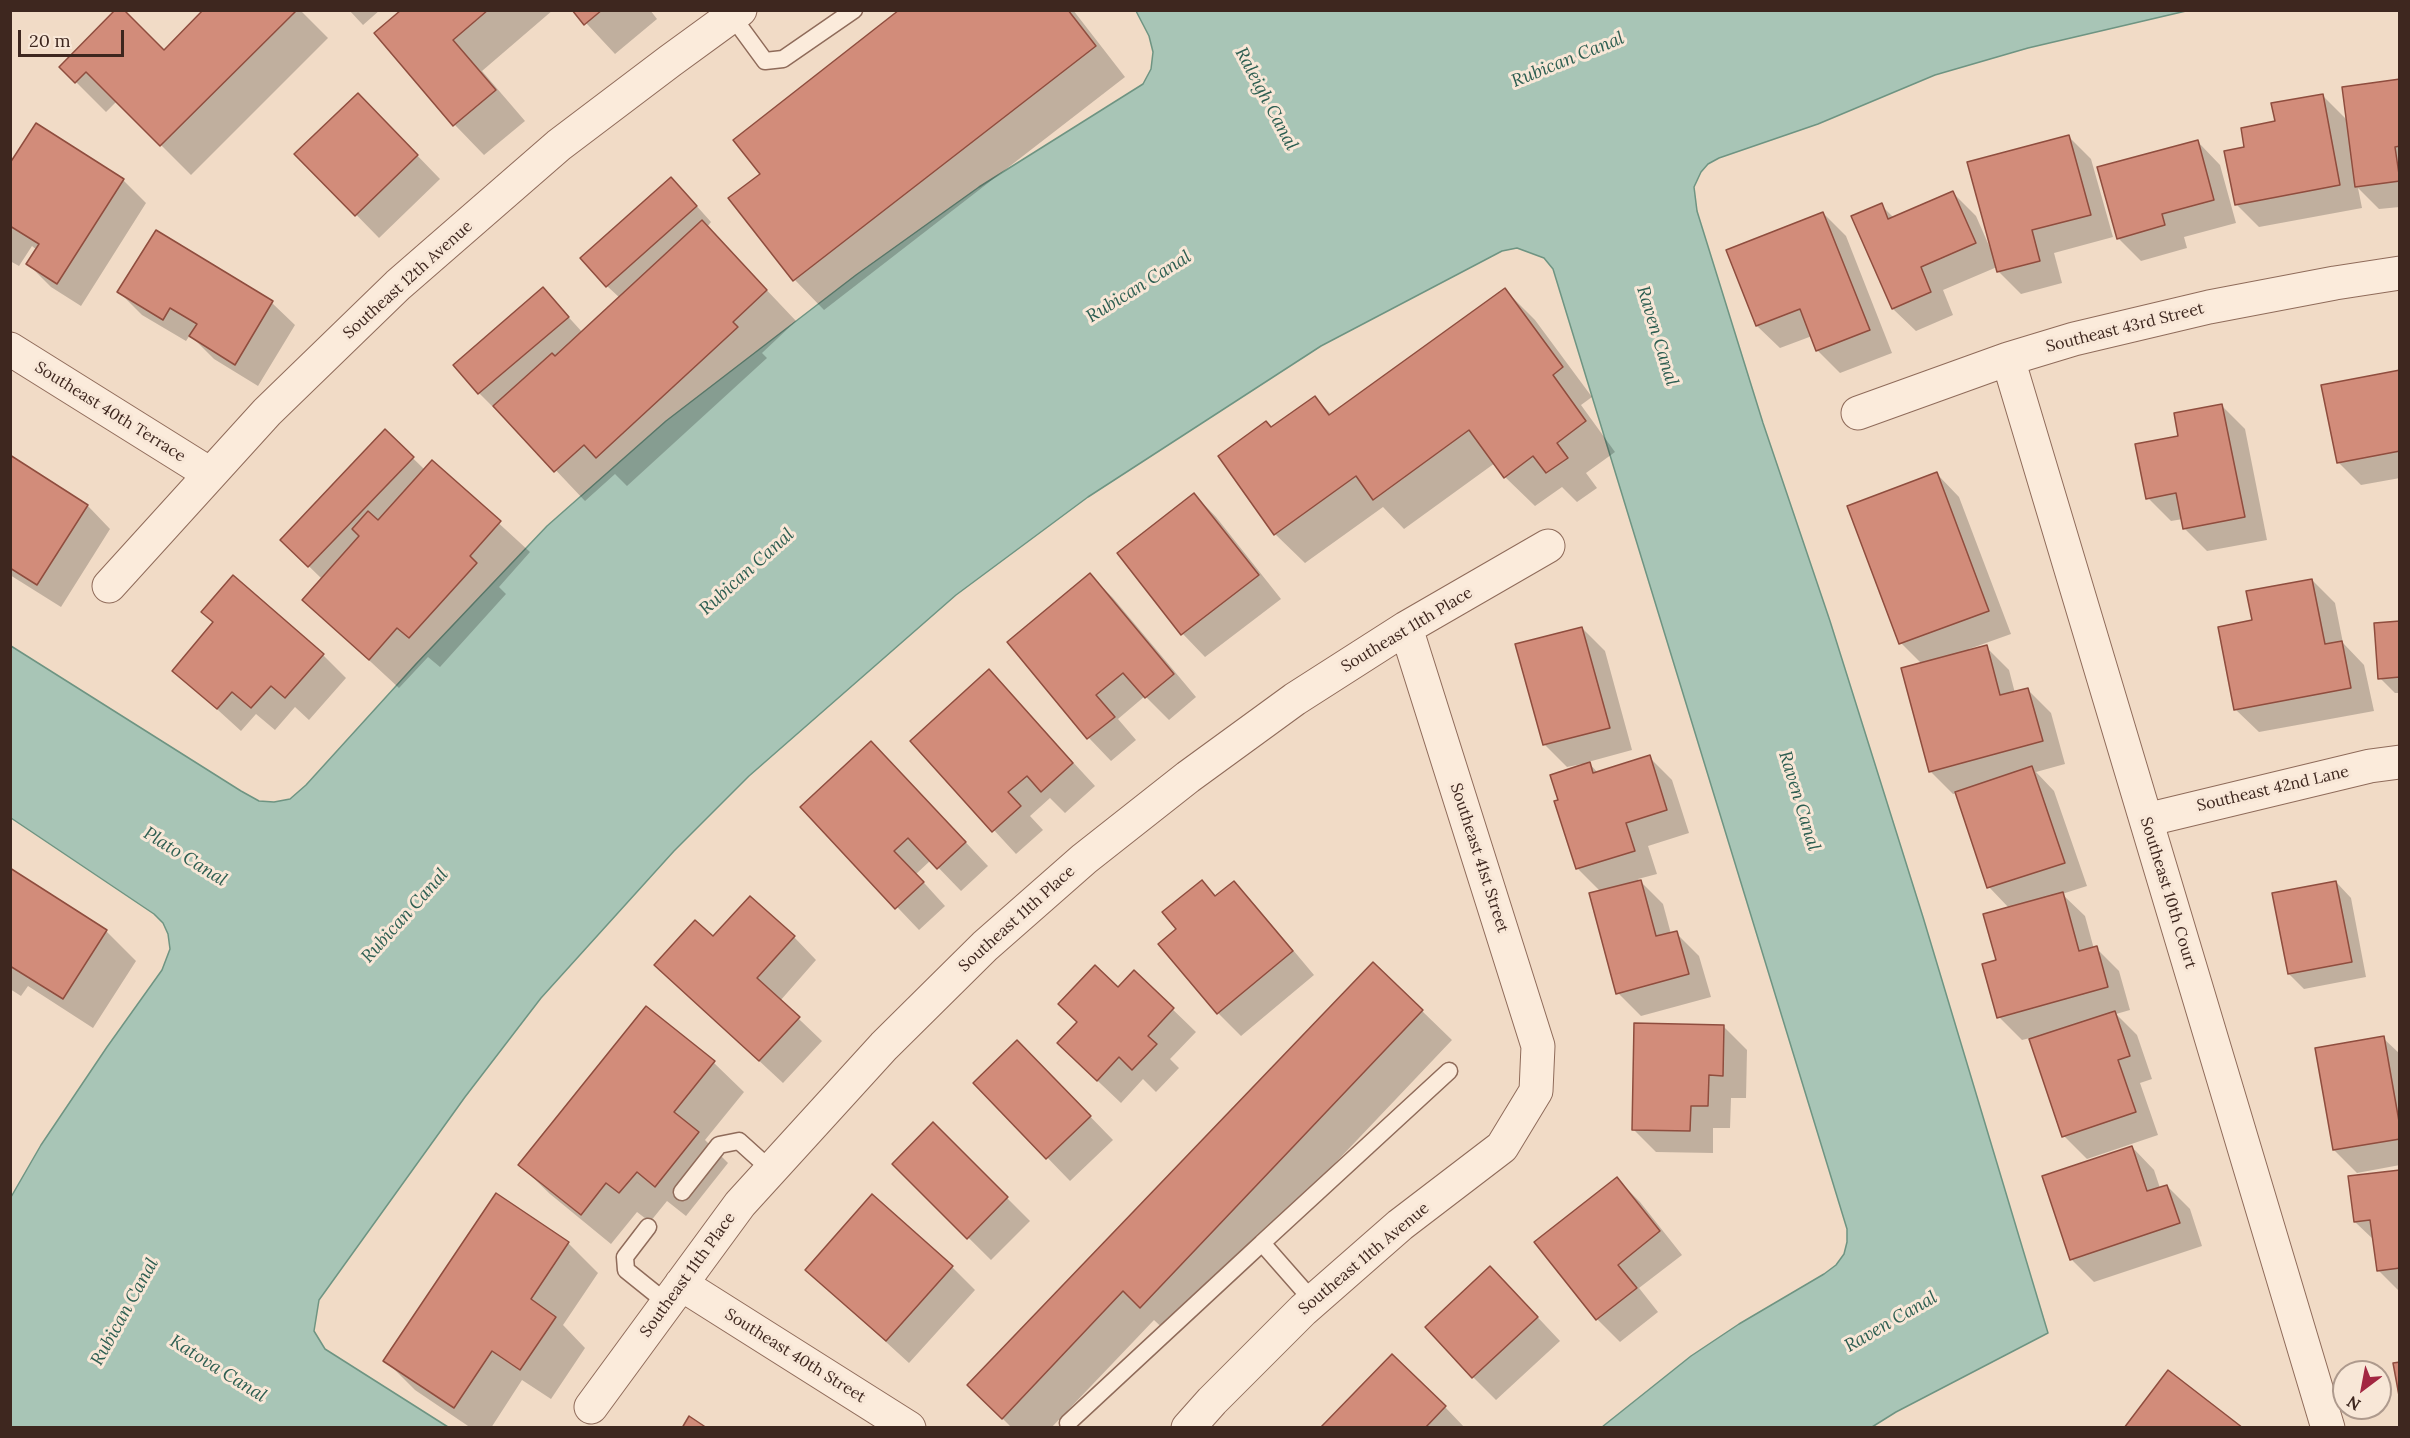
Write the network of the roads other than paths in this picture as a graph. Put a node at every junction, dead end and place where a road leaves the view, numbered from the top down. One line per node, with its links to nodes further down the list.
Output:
1 (854, 10): 2 (lane)
2 (736, 13): 7 (street, Southeast 12th Avenue)
3 (2400, 273): 5 (street, Southeast 43rd Street)
4 (10, 350): 7 (street, Southeast 40th Terrace)
5 (2008, 359): 6 (street, Southeast 43rd Street); 12 (street, Southeast 10th Court)
6 (1858, 413)
7 (210, 474): 9 (street, Southeast 12th Avenue)
8 (1548, 546): 10 (street, Southeast 11th Place)
9 (109, 586)
10 (1406, 628): 14 (street, Southeast 41st Street); 15 (street, Southeast 11th Place)
11 (2400, 762): 12 (street, Southeast 42nd Lane)
12 (2146, 820): 25 (street, Southeast 10th Court)
13 (1449, 1071): 18 (lane)
14 (1536, 1091): 20 (street, Southeast 11th Avenue)
15 (770, 1169): 16 (lane); 19 (street, Southeast 11th Place)
16 (682, 1192)
17 (648, 1227): 19 (lane)
18 (1262, 1243): 20 (lane); 22 (lane)
19 (674, 1293): 21 (street, Southeast 11th Place); 23 (street, Southeast 40th Street)
20 (1313, 1301): 24 (street, Southeast 11th Avenue)
21 (591, 1407)
22 (1068, 1423)
23 (909, 1428)
24 (1188, 1428)
25 (2328, 1428)

